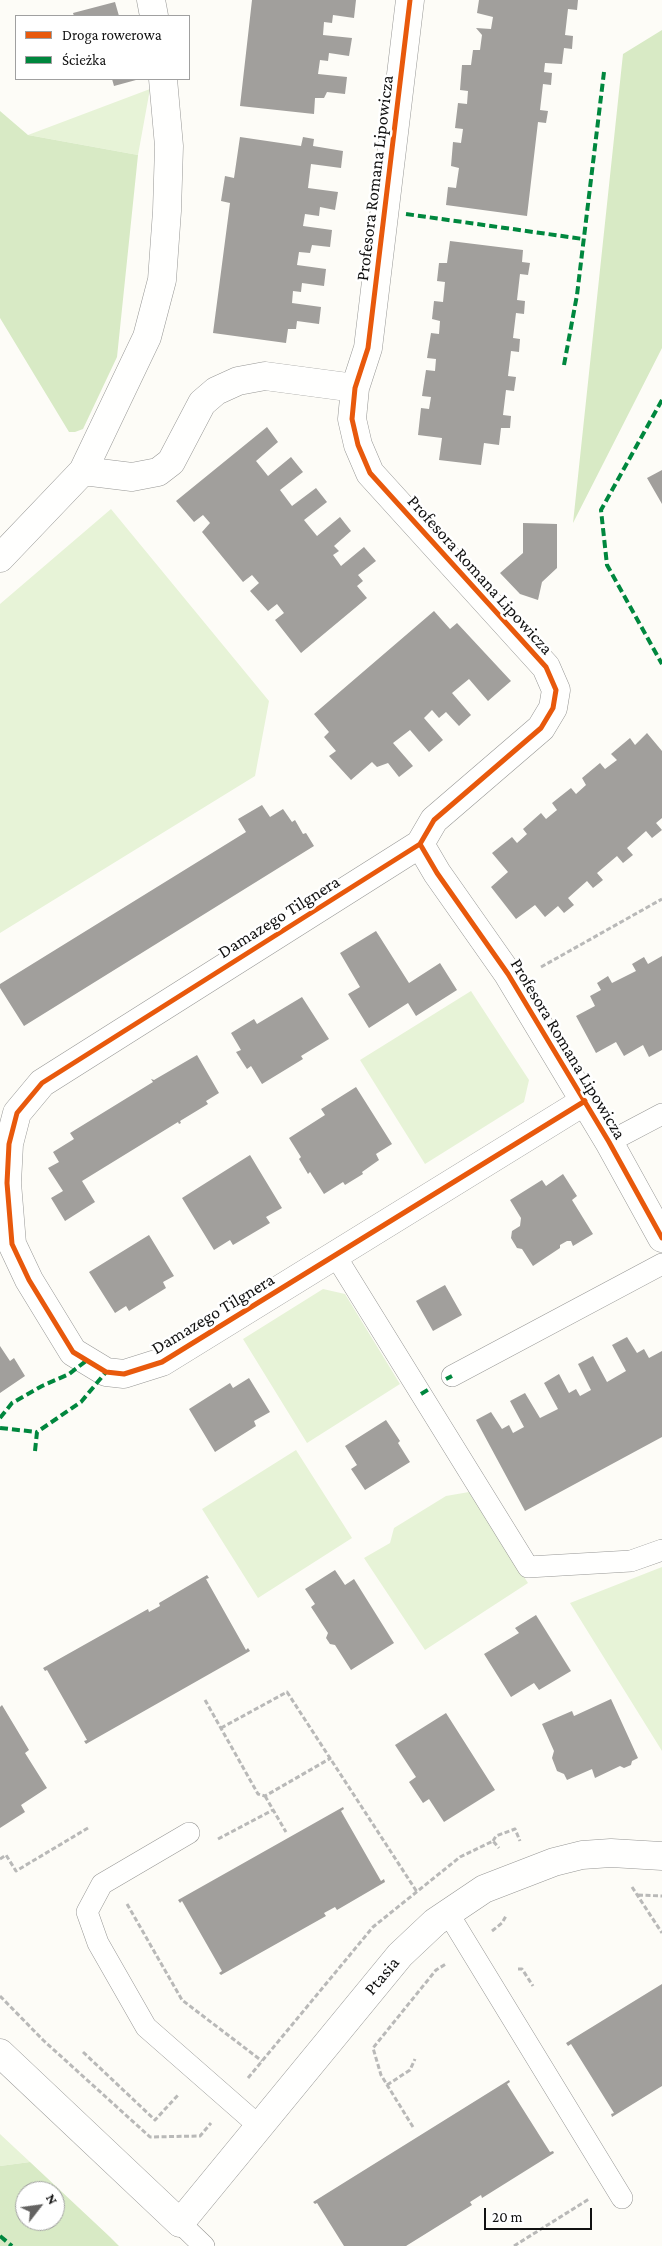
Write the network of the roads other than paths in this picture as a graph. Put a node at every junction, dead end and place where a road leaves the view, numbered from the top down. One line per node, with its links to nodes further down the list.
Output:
1 (151, 0): 3 (street)
2 (410, 0): 5 (street, Profesora Romana Lipowicza)
3 (154, 15)
4 (164, 80): 6 (street)
5 (355, 388): 6 (street); 8 (street, Profesora Romana Lipowicza)
6 (84, 471): 7 (street)
7 (0, 558)
8 (420, 844): 9 (street, Profesora Romana Lipowicza); 13 (street, Damazego Tilgnera)
9 (585, 1101): 11 (street, Profesora Romana Lipowicza); 13 (street, Damazego Tilgnera)
10 (662, 1114): 11 (lane, Profesora Romana Lipowicza)
11 (609, 1142): 12 (street, Profesora Romana Lipowicza)
12 (662, 1238)
13 (335, 1255): 16 (lane)
14 (662, 1264): 15 (lane)
15 (452, 1376)
16 (662, 1550)
17 (189, 1833): 21 (lane)
18 (662, 1856): 19 (street, Ptasia)
19 (448, 1913): 21 (street, Ptasia); 22 (lane)
20 (0, 2053): 23 (street)
21 (258, 2126): 23 (street, Ptasia)
22 (622, 2198)
23 (180, 2223): 24 (lane)
24 (204, 2246)

